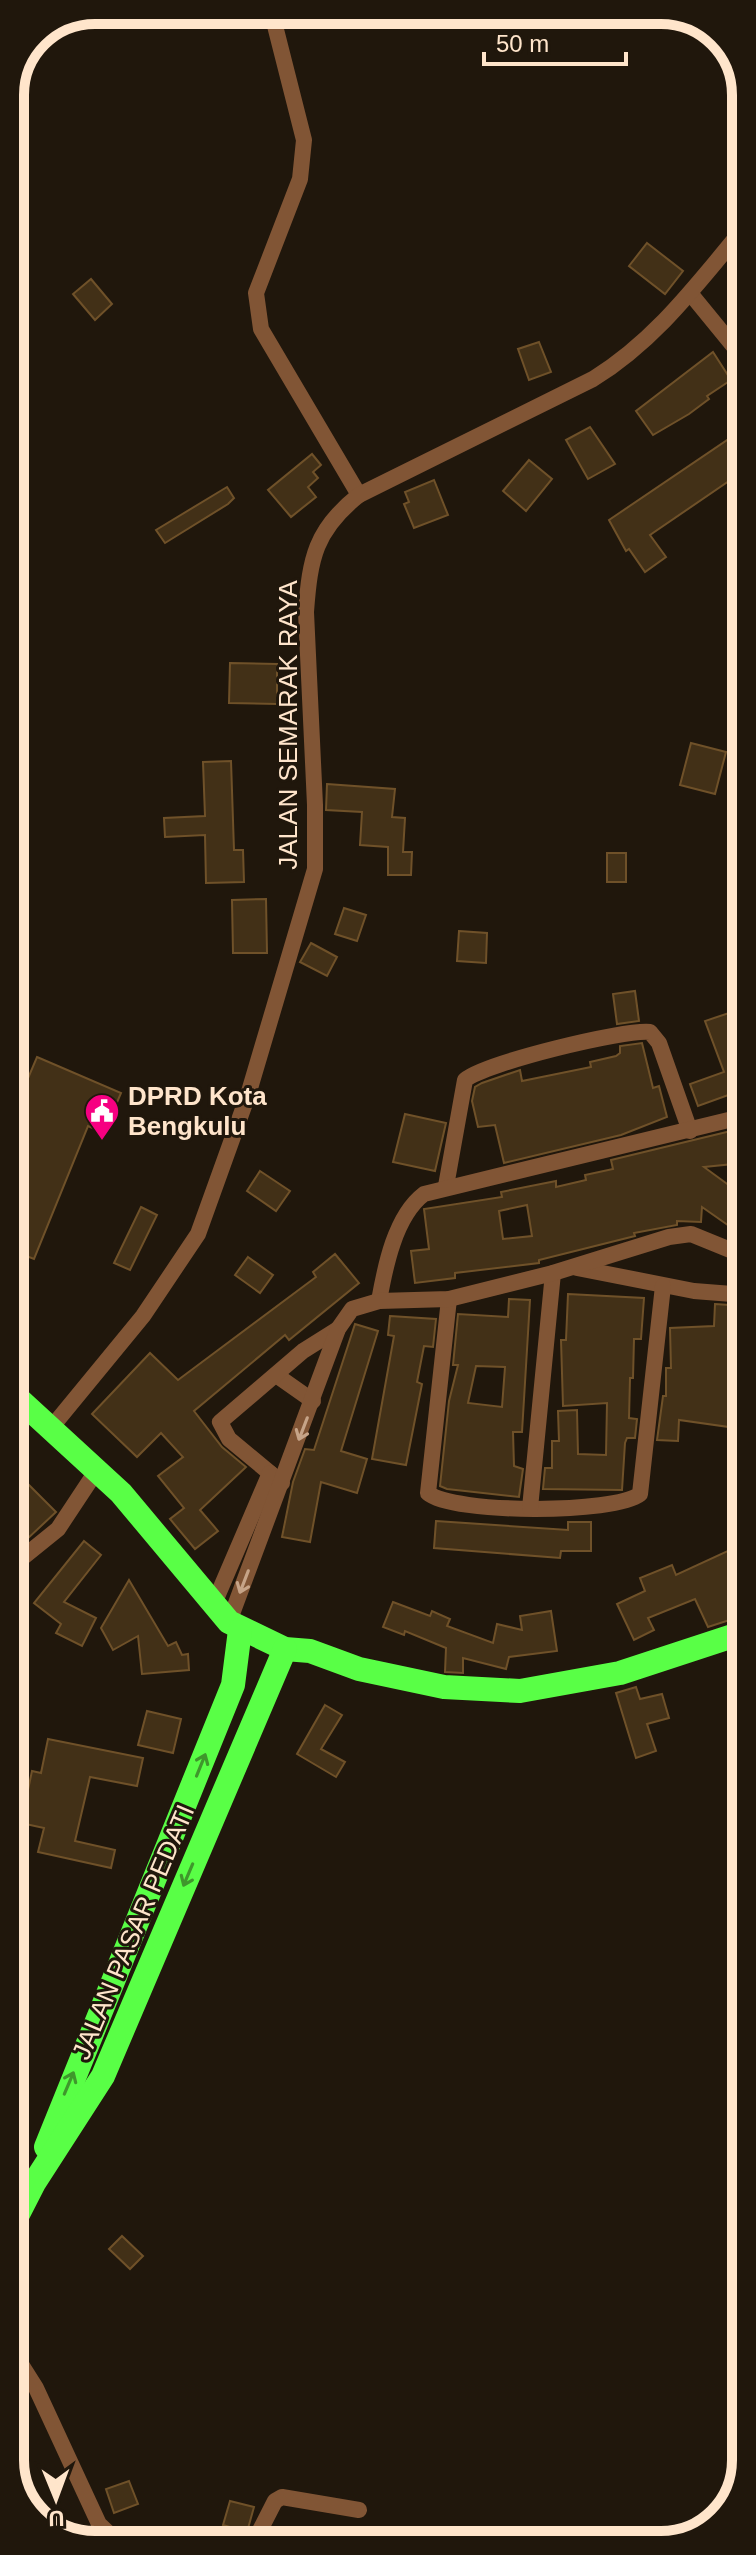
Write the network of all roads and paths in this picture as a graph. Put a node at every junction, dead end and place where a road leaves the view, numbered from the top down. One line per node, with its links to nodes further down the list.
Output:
1 (275, 24): 5 (street)
2 (732, 242): 3 (street, JALAN SEMARAK RAYA)
3 (690, 293): 4 (street); 5 (street, JALAN SEMARAK RAYA)
4 (732, 344)
5 (359, 495): 20 (street, JALAN SEMARAK RAYA)
6 (732, 1120): 7 (street)
7 (690, 1131): 8 (street); 8 (street)
8 (446, 1186): 15 (street)
9 (732, 1251): 10 (street)
10 (572, 1268): 11 (street); 12 (street)
11 (553, 1273): 14 (street); 23 (street)
12 (663, 1286): 13 (street); 23 (street)
13 (732, 1294)
14 (449, 1299): 15 (street); 23 (street)
15 (379, 1301): 16 (street)
16 (338, 1329): 17 (street); 18 (street)
17 (276, 1375): 18 (street); 22 (street)
18 (313, 1401): 22 (street, one-way to 22)
19 (24, 1404): 20 (highway)
20 (51, 1428): 21 (highway)
21 (97, 1470): 24 (street); 25 (highway)
22 (276, 1478): 25 (street)
23 (530, 1508)
24 (24, 1556)
25 (227, 1619): 27 (highway); 28 (highway, one-way to 25)
26 (732, 1636): 27 (highway)
27 (285, 1649): 28 (highway, JALAN PASAR PEDATI, one-way to 28)
28 (34, 2183): 29 (highway, JALAN PASAR PEDATI)
29 (24, 2203)
30 (24, 2369): 32 (street)
31 (359, 2510): 33 (street)
32 (106, 2531)
33 (260, 2531)

